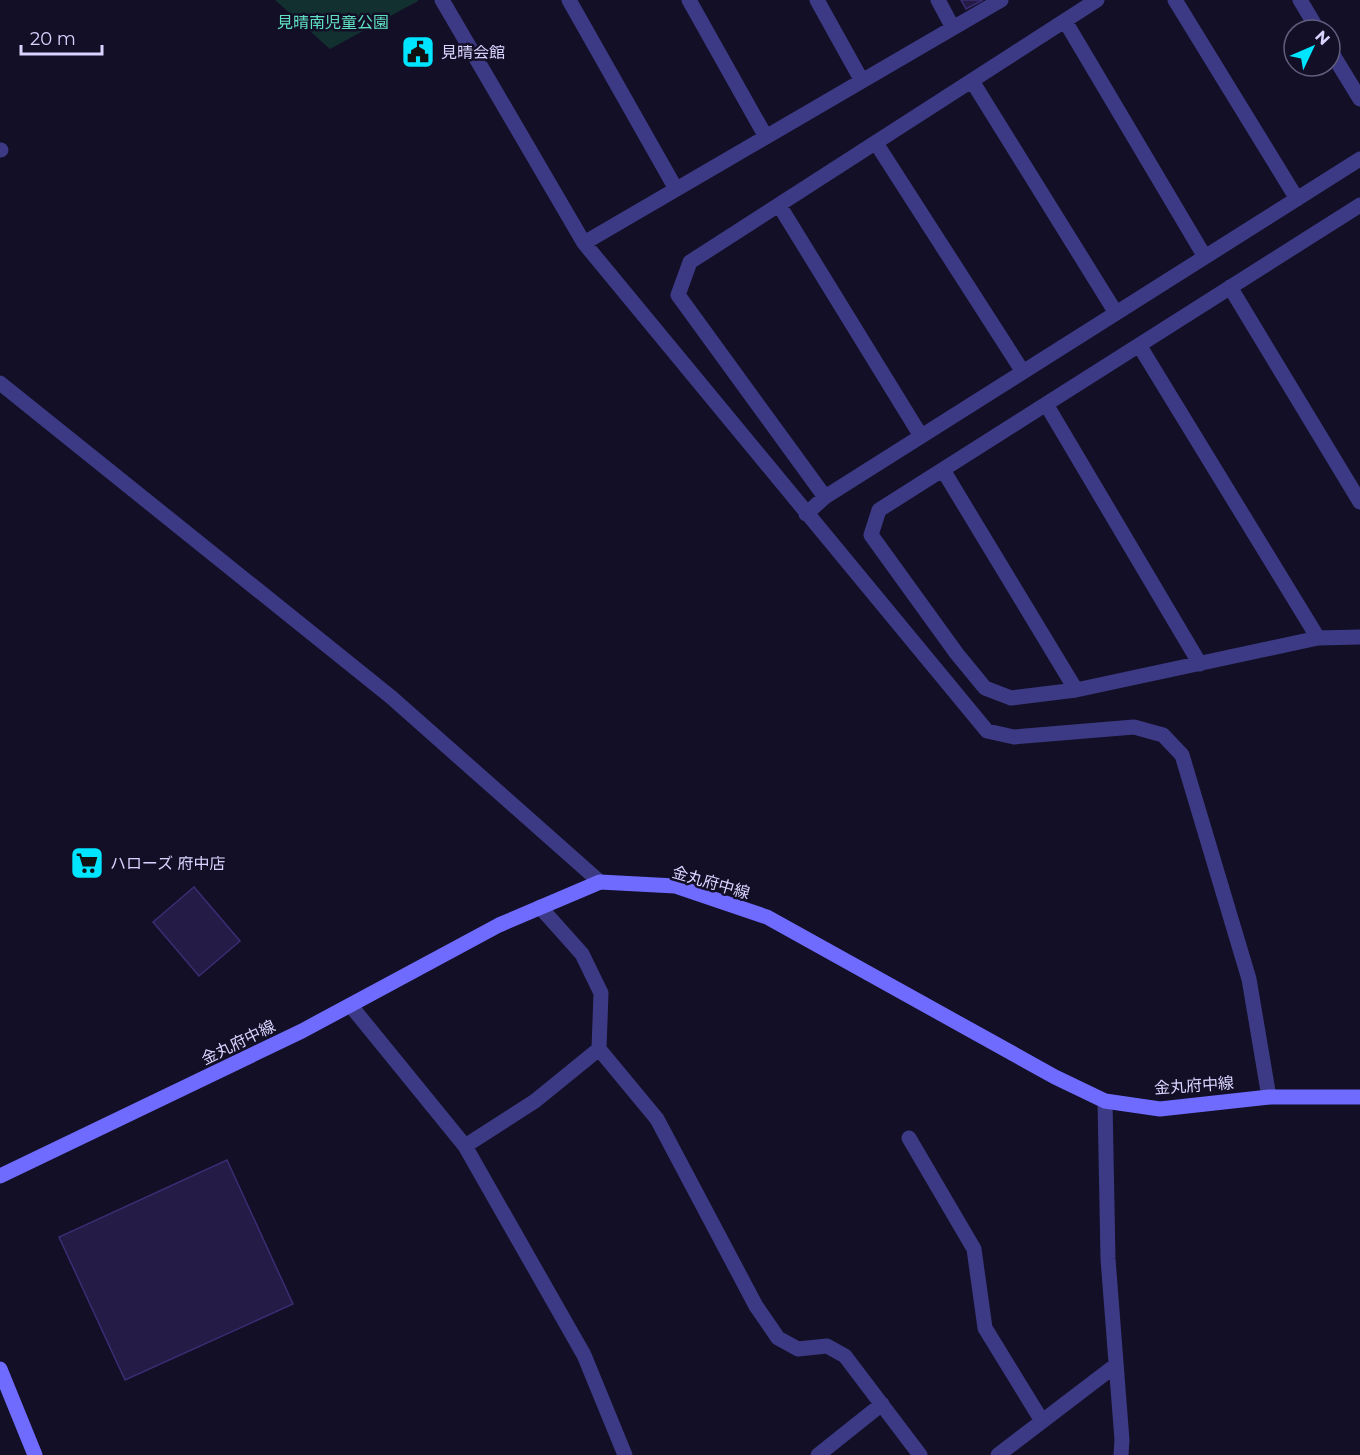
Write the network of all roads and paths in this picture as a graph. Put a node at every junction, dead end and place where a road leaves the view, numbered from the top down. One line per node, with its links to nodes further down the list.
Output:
1 (442, 0): 24 (street)
2 (569, 0): 20 (street)
3 (689, 0): 17 (street)
4 (817, 0): 14 (street)
5 (938, 0): 12 (street)
6 (1001, 0): 12 (street)
7 (1097, 0): 11 (street)
8 (1175, 0): 21 (street)
9 (1300, 0): 10 (street)
10 (1311, 18)
11 (1065, 21): 15 (street); 25 (street)
12 (953, 28): 14 (street)
13 (1342, 70): 16 (street)
14 (862, 81): 17 (street)
15 (972, 81): 18 (street); 27 (street)
16 (1360, 99)
17 (766, 137): 20 (street)
18 (876, 143): 23 (street); 29 (street)
19 (1360, 159): 21 (street)
20 (676, 189): 24 (street)
21 (1297, 199): 25 (street)
22 (1360, 205): 26 (street)
23 (779, 206): 32 (street); 34 (street)
24 (584, 243): 36 (street)
25 (1205, 257): 27 (street)
26 (1230, 287): 28 (street); 35 (street)
27 (1116, 313): 29 (street)
28 (1139, 345): 31 (street); 38 (street)
29 (1023, 372): 32 (street)
30 (0, 383): 43 (street)
31 (1046, 404): 33 (street); 40 (street)
32 (921, 436): 34 (street)
33 (943, 470): 39 (street); 42 (street)
34 (825, 497): 36 (street)
35 (1360, 502)
36 (807, 514): 41 (street)
37 (1360, 637): 38 (street)
38 (1318, 638): 40 (street)
39 (957, 654): 41 (street); 42 (street)
40 (1200, 664): 42 (street)
41 (937, 673): 47 (street)
42 (1076, 690)
43 (600, 882): 44 (main road, 金丸府中線); 49 (main road, 金丸府中線)
44 (540, 907): 45 (main road, 金丸府中線); 46 (street)
45 (351, 1006): 51 (street); 52 (main road, 金丸府中線)
46 (599, 1049): 51 (street); 55 (street)
47 (1269, 1097): 48 (main road, 金丸府中線); 49 (main road, 金丸府中線)
48 (1360, 1097)
49 (1106, 1101): 53 (street)
50 (909, 1138): 56 (street)
51 (465, 1146): 58 (street)
52 (0, 1176)
53 (1116, 1365): 56 (street); 62 (street)
54 (0, 1369): 57 (main road)
55 (882, 1404): 59 (street); 60 (street)
56 (1042, 1421): 61 (street)
57 (35, 1455)
58 (625, 1455)
59 (818, 1455)
60 (920, 1455)
61 (998, 1455)
62 (1121, 1455)

